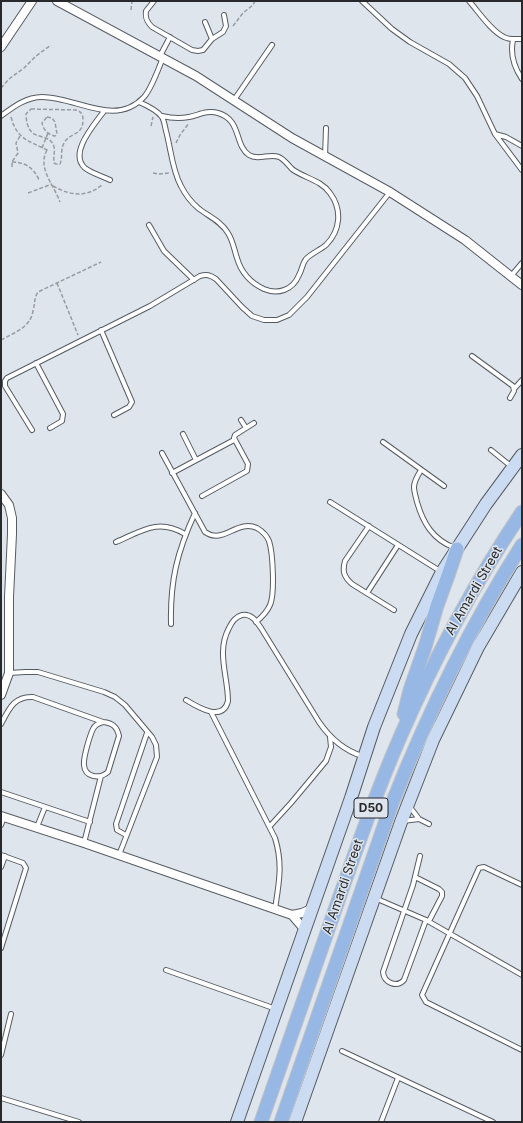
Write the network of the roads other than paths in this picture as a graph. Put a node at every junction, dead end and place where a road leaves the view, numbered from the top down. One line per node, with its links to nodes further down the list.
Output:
1 (32, 1): 13 (street)
2 (57, 1): 14 (street)
3 (154, 1): 8 (lane)
4 (362, 1): 22 (lane)
5 (469, 1): 11 (lane)
6 (224, 15): 9 (lane)
7 (205, 22): 9 (lane)
8 (170, 38): 9 (lane); 14 (lane)
9 (212, 39)
10 (522, 39): 11 (lane)
11 (513, 40): 15 (lane)
12 (272, 45): 16 (lane)
13 (1, 47)
14 (162, 57): 16 (street); 17 (lane)
15 (522, 79)
16 (234, 100): 24 (street)
17 (139, 102): 18 (lane); 20 (lane)
18 (104, 111): 19 (lane); 26 (lane)
19 (1, 116)
20 (162, 116): 20 (lane)
21 (326, 128): 24 (lane)
22 (495, 134): 23 (lane); 25 (lane)
23 (522, 146)
24 (325, 157): 27 (street)
25 (522, 170)
26 (109, 179)
27 (390, 192): 30 (street); 31 (lane)
28 (149, 225): 31 (lane)
29 (522, 263): 30 (lane)
30 (511, 276): 32 (street)
31 (194, 280): 33 (lane)
32 (522, 285)
33 (101, 330): 35 (lane); 39 (lane)
34 (472, 356): 37 (lane)
35 (36, 362): 42 (lane); 44 (lane)
36 (522, 380): 37 (lane)
37 (514, 389): 38 (lane)
38 (510, 398)
39 (114, 415)
40 (241, 420): 43 (lane)
41 (254, 423): 43 (lane)
42 (50, 428)
43 (246, 428): 46 (lane)
44 (32, 430)
45 (183, 434): 51 (lane)
46 (234, 440): 51 (lane); 57 (lane)
47 (383, 442): 53 (lane)
48 (491, 450): 52 (lane)
49 (162, 453): 54 (lane)
50 (522, 455): 52 (street)
51 (196, 460): 54 (lane)
52 (512, 467): 66 (street)
53 (421, 470): 55 (lane); 66 (lane)
54 (172, 473): 60 (lane)
55 (444, 486)
56 (1, 494): 73 (street)
57 (202, 496)
58 (330, 502): 61 (lane)
59 (522, 512): 80 (main road, Al Amardi Street / D50)
60 (195, 513): 62 (lane); 71 (lane)
61 (369, 526): 64 (lane); 69 (lane)
62 (185, 534): 63 (lane); 72 (lane)
63 (116, 542)
64 (398, 545): 67 (lane); 69 (lane)
65 (522, 545): 125 (main road, Al Amardi Street / D50)
66 (457, 549): 67 (street); 80 (main road)
67 (442, 572): 82 (street)
68 (522, 572): 85 (street)
69 (367, 593): 70 (lane)
70 (394, 610)
71 (256, 622): 76 (lane); 81 (lane)
72 (171, 624)
73 (9, 673): 74 (street); 79 (lane)
74 (1, 695)
75 (186, 700): 76 (lane)
76 (211, 712): 93 (lane)
77 (103, 722): 78 (lane); 83 (lane); 83 (lane)
78 (1, 724)
79 (147, 733): 95 (lane); 95 (lane)
80 (401, 734): 124 (main road, Al Amardi Street / D50)
81 (330, 736): 82 (lane); 93 (lane)
82 (365, 757): 105 (street)
83 (101, 776): 89 (lane)
84 (1, 792): 86 (lane)
85 (408, 803): 88 (lane); 90 (street)
86 (44, 807): 89 (lane); 94 (lane)
87 (2, 816): 92 (lane); 94 (street)
88 (419, 819): 90 (lane); 91 (lane)
89 (90, 822): 96 (lane)
90 (401, 822): 103 (street)
91 (428, 824)
92 (1, 825)
93 (270, 826): 104 (lane)
94 (37, 827): 96 (street)
95 (126, 835): 98 (lane)
96 (84, 843): 98 (street)
97 (3, 855): 100 (lane); 111 (lane)
98 (118, 855): 104 (street)
99 (420, 856): 101 (lane)
100 (1, 867)
101 (415, 877): 106 (lane); 108 (lane)
102 (522, 885): 110 (lane)
103 (374, 898): 106 (lane); 121 (street)
104 (275, 909): 107 (street)
105 (311, 909): 107 (street); 109 (street)
106 (405, 910): 108 (lane); 108 (lane)
107 (292, 915): 109 (street)
108 (428, 921): 110 (lane)
109 (304, 929): 114 (street)
110 (450, 933): 113 (lane); 116 (lane)
111 (1, 948)
112 (166, 970): 114 (lane)
113 (522, 975)
114 (276, 1009): 123 (street)
115 (11, 1014): 118 (lane)
116 (522, 1050)
117 (342, 1051): 119 (lane)
118 (1, 1055)
119 (398, 1078): 126 (lane); 127 (lane)
120 (1, 1098): 122 (lane)
121 (297, 1121)
122 (79, 1122)
123 (237, 1122)
124 (261, 1122)
125 (281, 1122)
126 (381, 1122)
127 (493, 1122)

